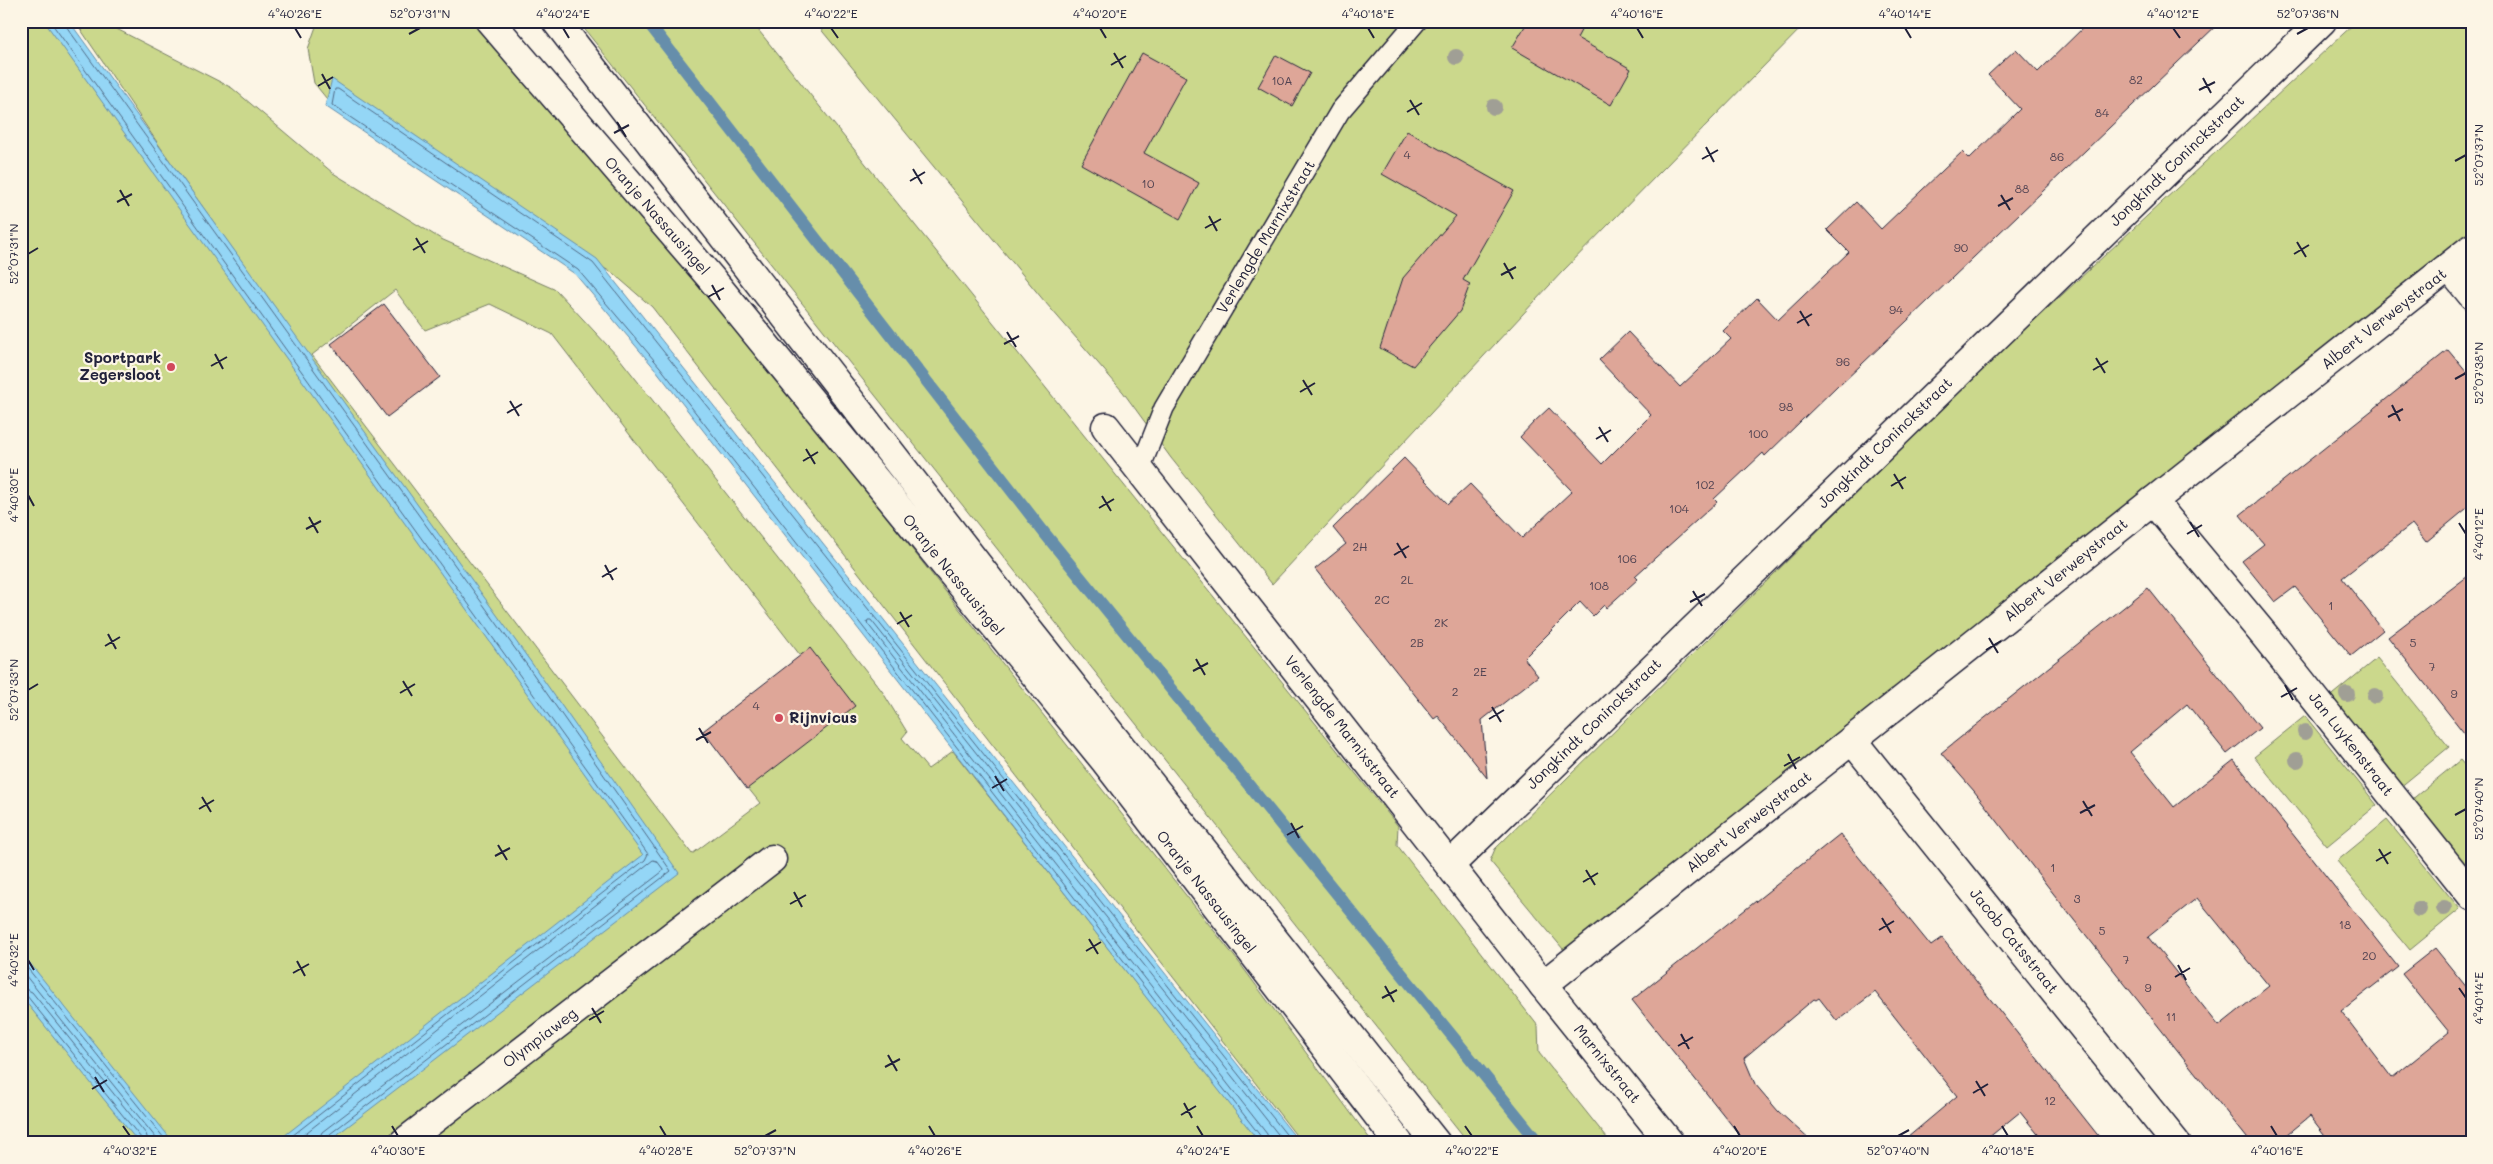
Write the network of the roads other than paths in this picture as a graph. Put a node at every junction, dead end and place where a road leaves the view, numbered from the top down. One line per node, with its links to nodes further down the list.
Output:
1 (490, 21): 17 (street, Oranje Nassausingel)
2 (556, 21): 18 (street, Oranje Nassausingel)
3 (1417, 21): 9 (lane, Verlengde Marnixstraat)
4 (2322, 21): 13 (street, Jongkindt Coninckstraat)
5 (2472, 248): 6 (street, Albert Verweystraat)
6 (2449, 268): 7 (street); 10 (street, Albert Verweystraat)
7 (2472, 295)
8 (1106, 427): 9 (street, Verlengde Marnixstraat)
9 (1140, 469): 13 (street, Verlengde Marnixstraat)
10 (2153, 501): 11 (street, Albert Verweystraat); 14 (street, Jan Luykenstraat)
11 (1852, 740): 15 (street, Albert Verweystraat); 20 (street, Jacob Catsstraat)
12 (772, 860): 16 (street, Olympiaweg)
13 (1450, 865): 15 (street, Verlengde Marnixstraat)
14 (2472, 896)
15 (1543, 985): 19 (street, Marnixstraat)
16 (403, 1143)
17 (1399, 1143)
18 (1436, 1143)
19 (1670, 1143)
20 (2176, 1143)

